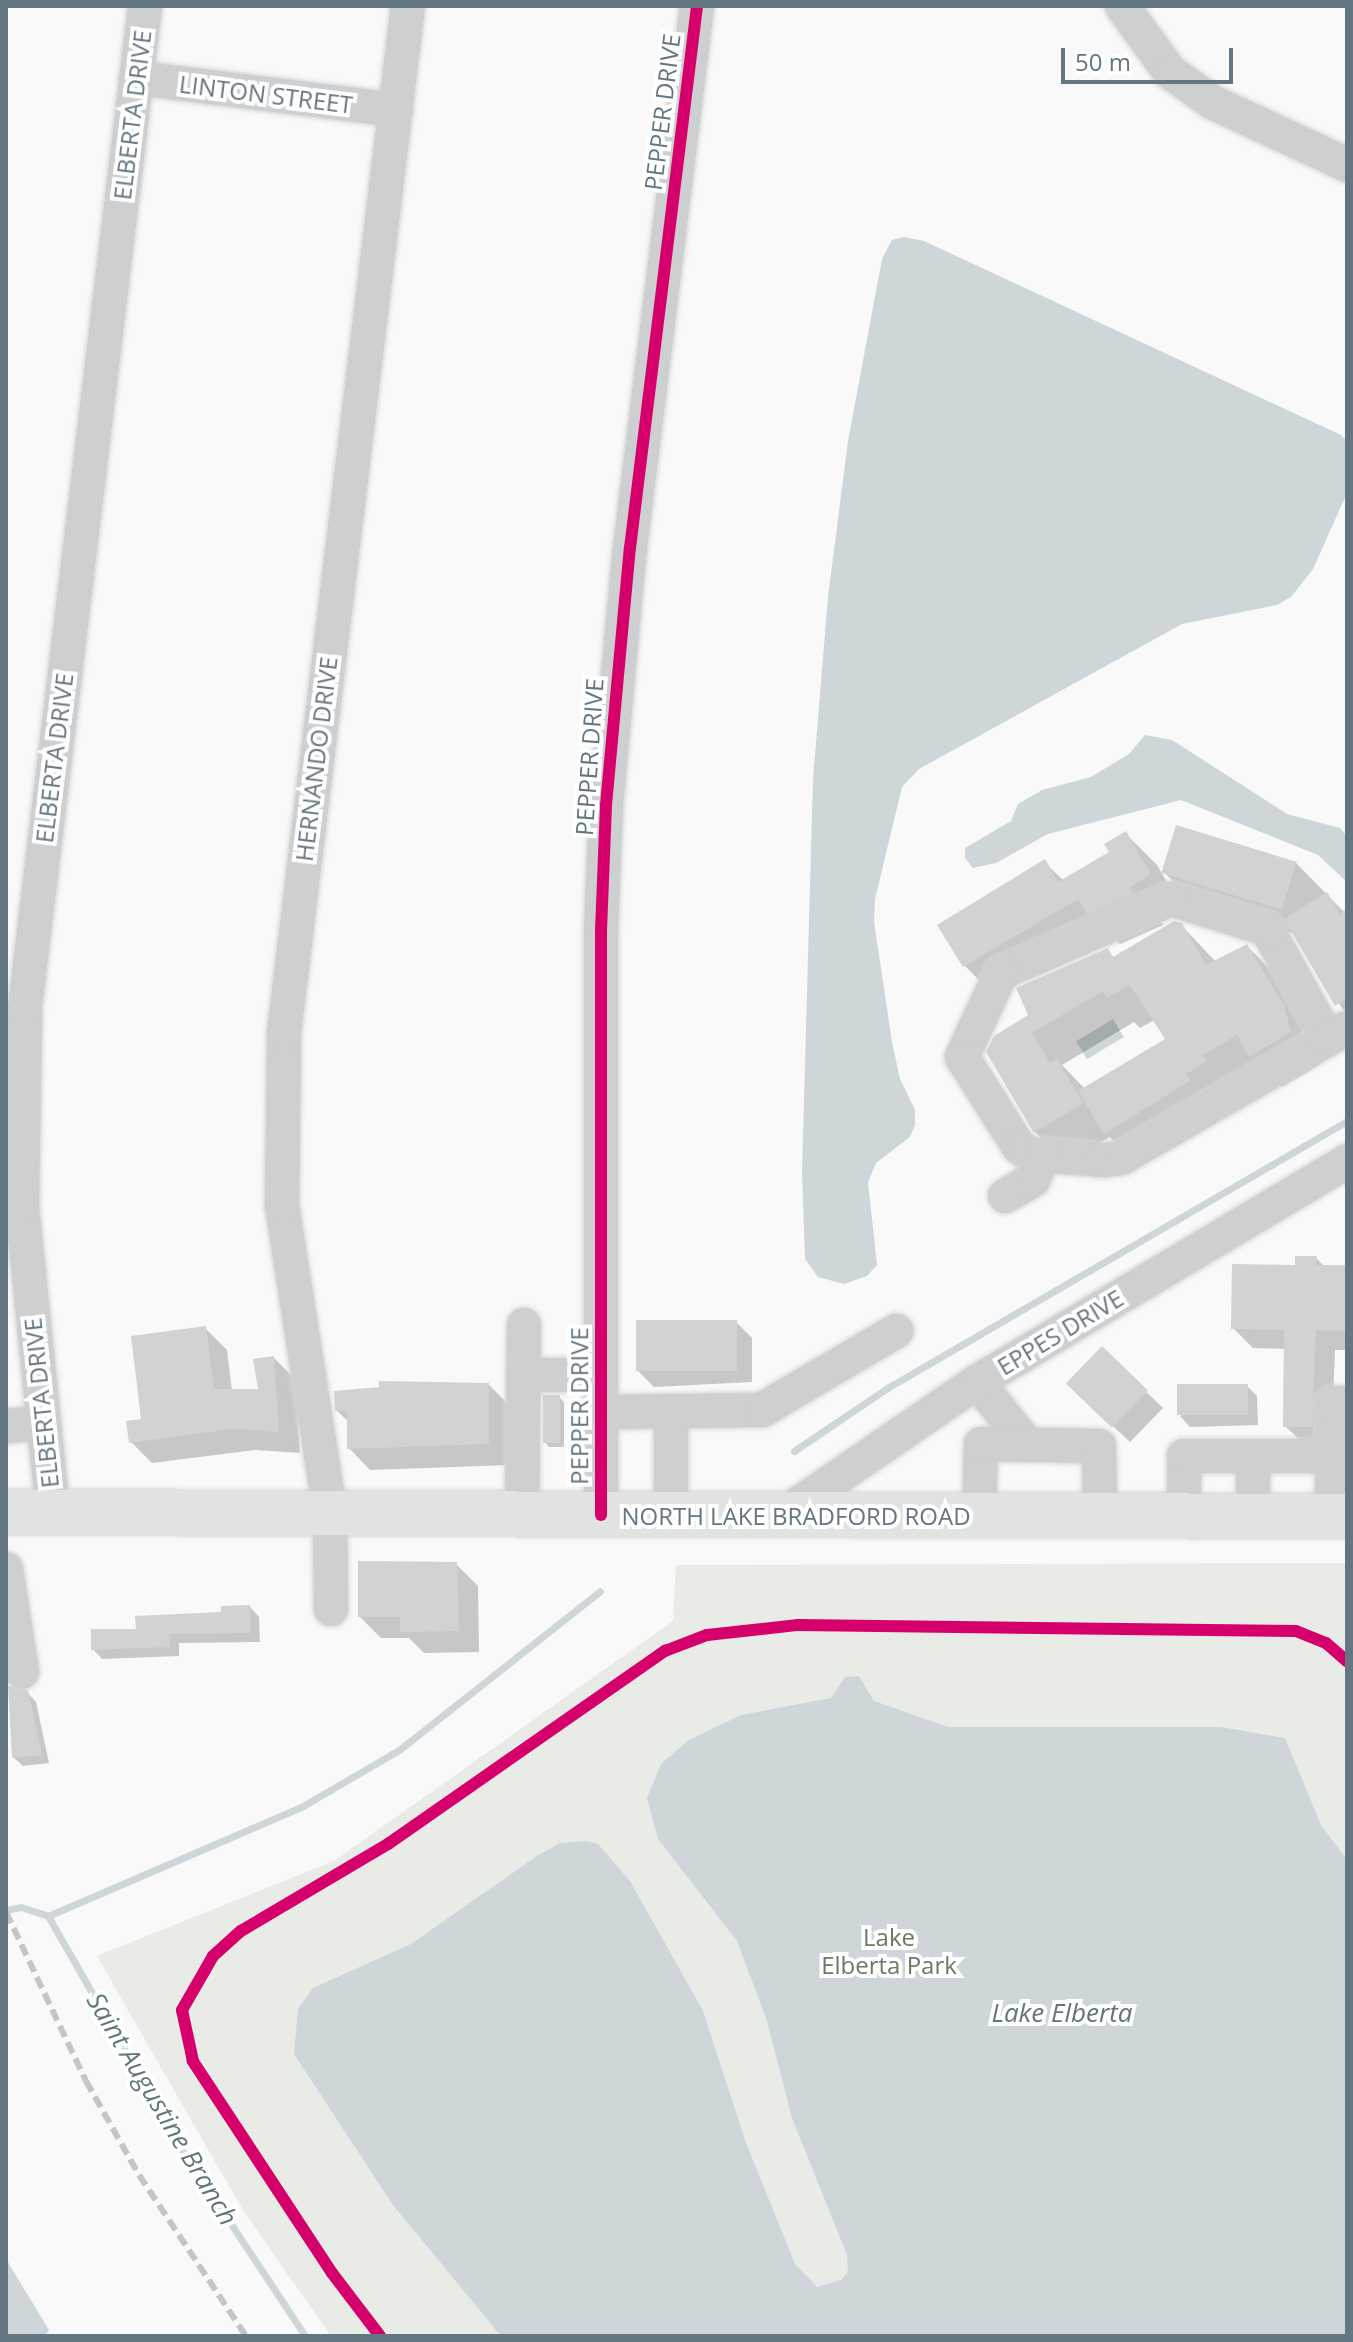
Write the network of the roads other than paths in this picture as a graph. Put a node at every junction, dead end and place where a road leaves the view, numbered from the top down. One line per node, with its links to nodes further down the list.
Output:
1 (145, 6): 5 (street, ELBERTA DRIVE)
2 (408, 6): 6 (street, HERNANDO DRIVE)
3 (697, 6): 15 (street, PEPPER DRIVE)
4 (1122, 6): 7 (street)
5 (136, 78): 6 (street, LINTON STREET); 20 (street, ELBERTA DRIVE)
6 (396, 110): 27 (street, HERNANDO DRIVE)
7 (1347, 165)
8 (1337, 1033): 9 (street); 9 (street)
9 (1044, 1155): 11 (street)
10 (1347, 1161): 16 (street, EPPES DRIVE)
11 (1005, 1196)
12 (524, 1325): 14 (street)
13 (896, 1331): 18 (street)
14 (523, 1375): 15 (street); 28 (street)
15 (601, 1375): 19 (street, PEPPER DRIVE)
16 (977, 1382): 22 (street); 31 (street, EPPES DRIVE)
17 (1347, 1403): 24 (street)
18 (671, 1411): 19 (street); 30 (street)
19 (601, 1412): 29 (street, PEPPER DRIVE)
20 (43, 1423): 21 (street); 26 (street, ELBERTA DRIVE)
21 (6, 1426)
22 (1028, 1445): 32 (street); 33 (street)
23 (1253, 1456): 24 (street); 34 (street); 35 (street)
24 (1332, 1456): 36 (street)
25 (6, 1512): 26 (main road, NORTH LAKE BRADFORD ROAD)
26 (53, 1512): 27 (main road, NORTH LAKE BRADFORD ROAD)
27 (330, 1512): 28 (main road, NORTH LAKE BRADFORD ROAD); 38 (street, HERNANDO DRIVE)
28 (522, 1515): 29 (main road, NORTH LAKE BRADFORD ROAD)
29 (601, 1515): 30 (main road, NORTH LAKE BRADFORD ROAD)
30 (671, 1516): 31 (main road, NORTH LAKE BRADFORD ROAD)
31 (781, 1516): 32 (main road, NORTH LAKE BRADFORD ROAD)
32 (979, 1516): 33 (main road, NORTH LAKE BRADFORD ROAD)
33 (1100, 1516): 34 (main road, NORTH LAKE BRADFORD ROAD)
34 (1184, 1516): 35 (main road, NORTH LAKE BRADFORD ROAD)
35 (1253, 1516): 36 (main road, NORTH LAKE BRADFORD ROAD)
36 (1339, 1516)
37 (6, 1569): 39 (street)
38 (331, 1609)
39 (22, 1672)

